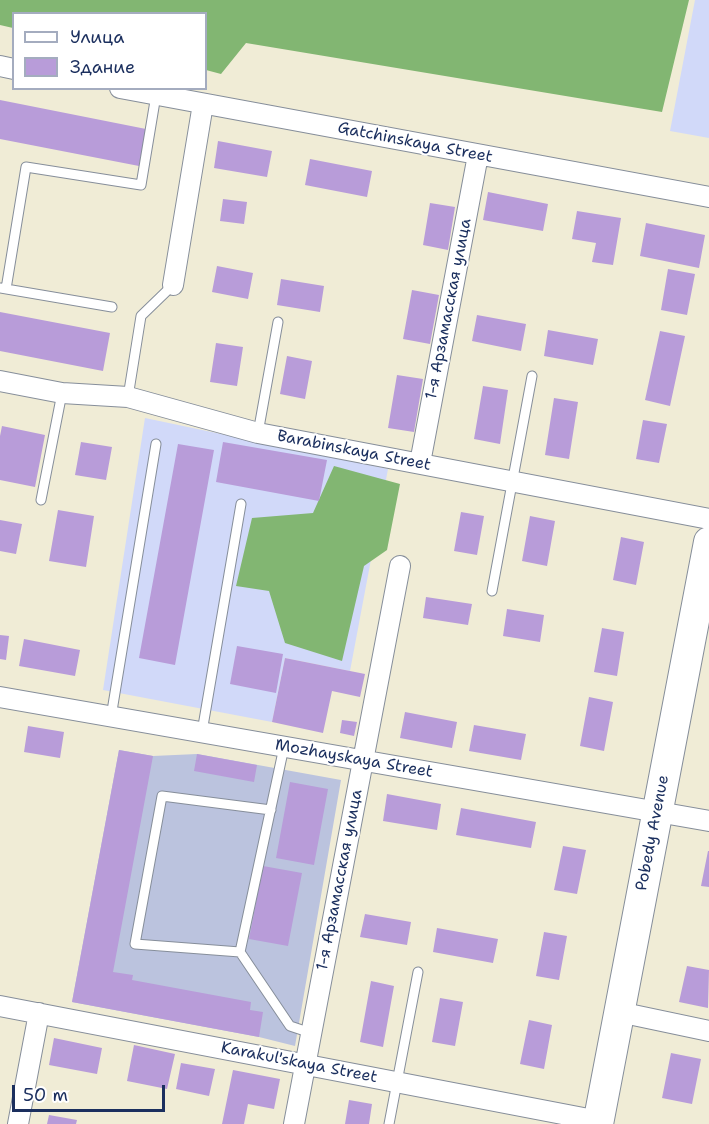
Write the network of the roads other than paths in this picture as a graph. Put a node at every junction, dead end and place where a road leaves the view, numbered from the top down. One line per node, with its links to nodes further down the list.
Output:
1 (130, 90): 2 (street, Gatchinskaya Street)
2 (156, 95): 3 (street, Gatchinskaya Street); 7 (lane)
3 (203, 104): 4 (street, Gatchinskaya Street); 6 (street)
4 (478, 155): 5 (street, Gatchinskaya Street); 16 (street, 1-я Арзамасская улица)
5 (709, 197)
6 (173, 285): 13 (lane)
7 (3, 289): 8 (lane)
8 (112, 307)
9 (278, 322): 14 (lane)
10 (532, 376): 17 (lane)
11 (0, 381): 12 (street, Barabinskaya Street)
12 (62, 393): 13 (street, Barabinskaya Street); 18 (lane)
13 (128, 397): 14 (street, Barabinskaya Street)
14 (258, 433): 16 (street, Barabinskaya Street)
15 (156, 444): 25 (lane)
16 (420, 463): 17 (street, Barabinskaya Street)
17 (511, 482): 20 (street, Barabinskaya Street); 23 (lane)
18 (41, 500)
19 (241, 504): 26 (lane)
20 (709, 519)
21 (709, 542): 30 (main road, Pobedy Avenue)
22 (400, 566): 28 (street, 1-я Арзамасская улица)
23 (492, 591)
24 (0, 697): 25 (street, Mozhayskaya Street)
25 (111, 717): 26 (street, Mozhayskaya Street)
26 (202, 732): 27 (street, Mozhayskaya Street)
27 (284, 747): 28 (street, Mozhayskaya Street); 29 (lane)
28 (363, 760): 30 (street, Mozhayskaya Street); 38 (street, 1-я Арзамасская улица)
29 (270, 810): 32 (lane); 32 (lane)
30 (657, 812): 31 (street, Mozhayskaya Street); 35 (main road, Pobedy Avenue)
31 (709, 821)
32 (240, 952): 38 (lane)
33 (417, 972): 40 (lane)
34 (0, 1006): 36 (street, Karakul'skaya Street)
35 (619, 1012): 37 (street); 41 (main road, Pobedy Avenue)
36 (39, 1013): 39 (street, Karakul'skaya Street); 42 (street)
37 (709, 1031)
38 (311, 1033): 39 (street, 1-я Арзамасская улица)
39 (305, 1064): 40 (street, Karakul'skaya Street); 43 (street, 1-я Арзамасская улица)
40 (397, 1082): 41 (street, Karakul'skaya Street); 44 (lane)
41 (598, 1122)
42 (18, 1124)
43 (294, 1124)
44 (389, 1124)

